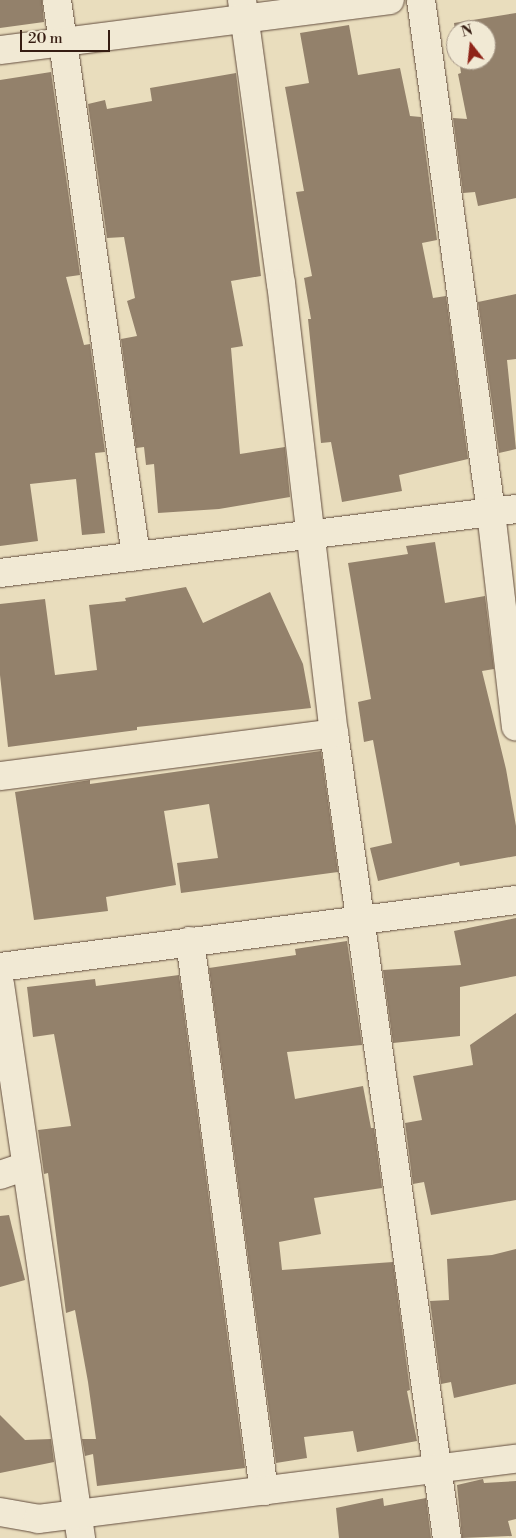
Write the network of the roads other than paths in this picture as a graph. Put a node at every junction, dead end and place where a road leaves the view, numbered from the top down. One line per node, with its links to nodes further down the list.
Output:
1 (57, 0): 5 (street)
2 (390, 0): 4 (street)
3 (421, 0): 7 (street)
4 (243, 9): 5 (street); 8 (street)
5 (62, 42): 6 (street); 9 (street)
6 (0, 50)
7 (503, 510): 8 (street); 11 (street)
8 (313, 534): 9 (street); 12 (street)
9 (136, 556): 10 (street)
10 (0, 573)
11 (516, 727)
12 (334, 733): 13 (street); 15 (street)
13 (0, 776)
14 (516, 900): 15 (street)
15 (361, 919): 16 (street); 22 (street)
16 (190, 941): 17 (street); 23 (street)
17 (0, 967)
18 (0, 984): 19 (street)
19 (26, 1166): 20 (street); 25 (street)
20 (0, 1175)
21 (516, 1459): 22 (street)
22 (439, 1468): 23 (street); 26 (street)
23 (264, 1491): 25 (street)
24 (0, 1512): 25 (street)
25 (79, 1525)
26 (447, 1538)

